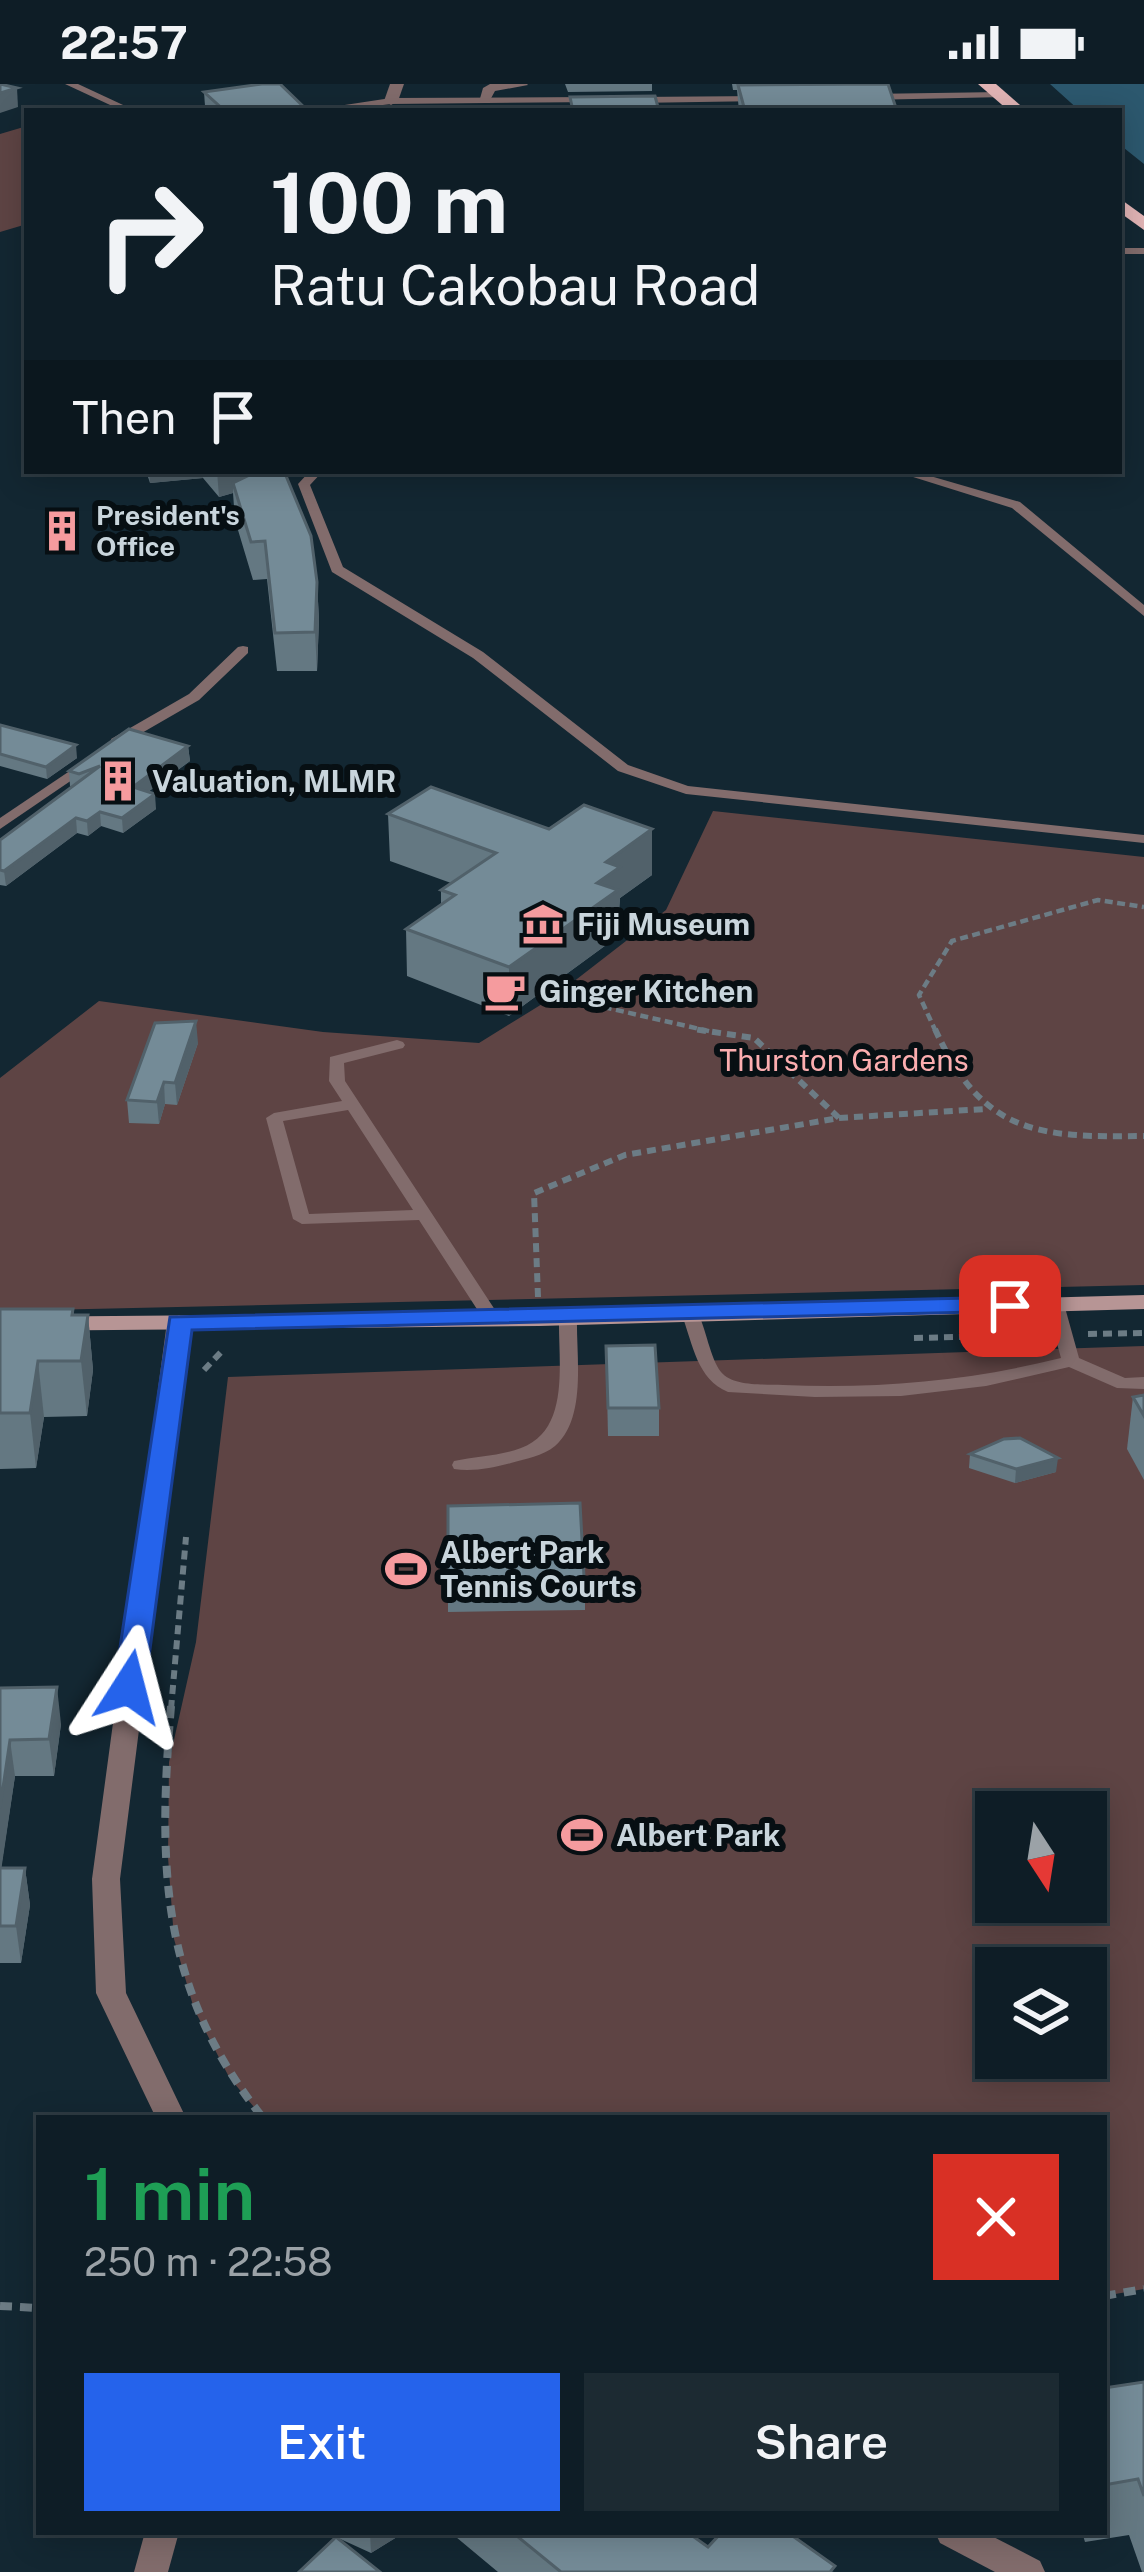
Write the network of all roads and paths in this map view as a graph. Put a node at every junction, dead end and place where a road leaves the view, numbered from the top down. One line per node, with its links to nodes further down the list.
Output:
1 (70, 84): 12 (lane)
2 (397, 84): 10 (street)
3 (521, 86): 6 (street)
4 (994, 90): 5 (lane)
5 (859, 98)
6 (484, 99): 8 (lane); 10 (lane)
7 (788, 99): 11 (lane)
8 (600, 100)
9 (623, 100): 11 (lane)
10 (391, 101): 13 (lane)
11 (693, 106)
12 (124, 108)
13 (334, 108)
14 (314, 474): 19 (lane)
15 (910, 474): 16 (lane)
16 (1144, 612)
17 (242, 650): 18 (lane)
18 (0, 825)
19 (1144, 839)
20 (1144, 907): 24 (path)
21 (555, 996): 25 (path)
22 (397, 1046): 23 (lane)
23 (353, 1104): 27 (lane); 27 (lane)
24 (986, 1109): 25 (path); 26 (path)
25 (839, 1118): 33 (path)
26 (1144, 1136)
27 (423, 1215): 32 (lane)
28 (1144, 1302): 29 (main road)
29 (1055, 1304): 30 (main road); 37 (lane)
30 (692, 1315): 31 (main road); 40 (lane)
31 (568, 1318): 33 (main road); 43 (lane)
32 (492, 1319): 33 (main road); 34 (main road)
33 (539, 1319)
34 (179, 1322): 35 (main road); 45 (street)
35 (0, 1324)
36 (1144, 1334): 37 (path)
37 (1063, 1335): 38 (path); 40 (lane)
38 (903, 1338)
39 (241, 1350): 41 (path)
40 (1071, 1361): 42 (lane)
41 (197, 1381)
42 (1144, 1383)
43 (461, 1465)
44 (187, 1524): 46 (path)
45 (170, 2115)
46 (261, 2115)
47 (1144, 2288): 48 (path)
48 (1107, 2295)
49 (0, 2306): 50 (path)
50 (36, 2308)
51 (161, 2535): 53 (street)
52 (958, 2535): 54 (street)
53 (152, 2572)
54 (1028, 2572)

